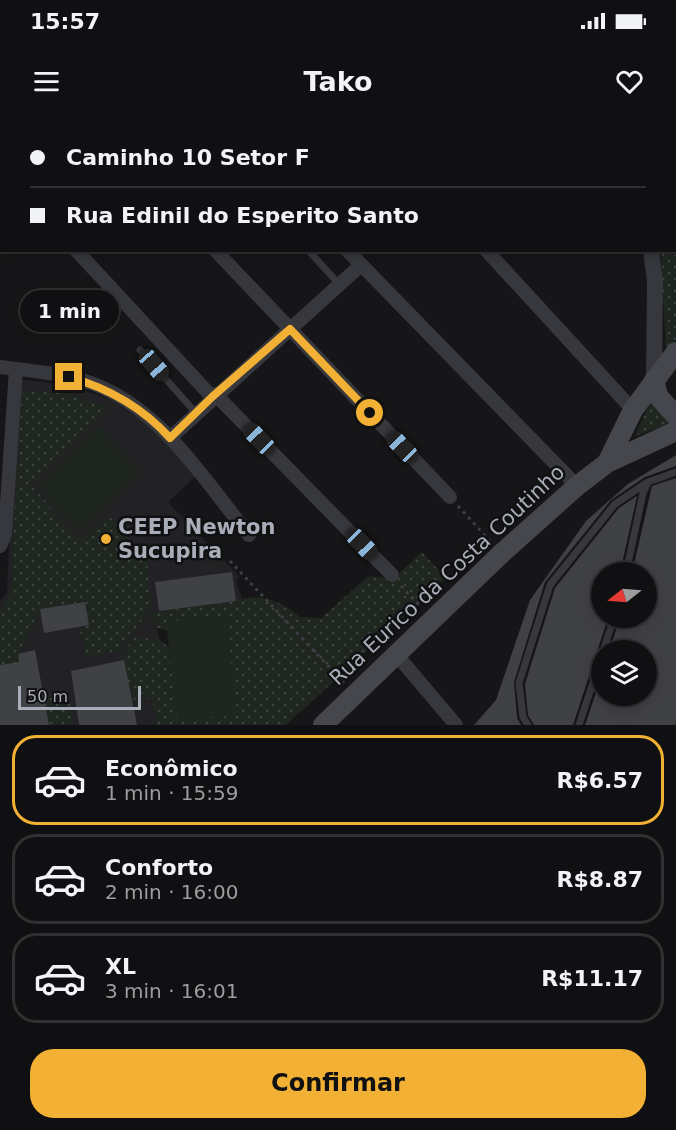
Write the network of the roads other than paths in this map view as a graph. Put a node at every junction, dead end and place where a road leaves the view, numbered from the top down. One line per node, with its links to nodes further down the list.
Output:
1 (78, 252): 15 (street)
2 (218, 252): 9 (street)
3 (310, 252): 8 (lane)
4 (349, 252): 7 (street)
5 (488, 252): 16 (street)
6 (651, 252): 14 (street)
7 (361, 265): 8 (street); 24 (street)
8 (339, 284): 9 (street)
9 (290, 329): 15 (street); 25 (street)
10 (140, 350): 17 (lane)
11 (676, 352): 14 (main road, Rua Eurico da Costa Coutinho)
12 (0, 367): 13 (street)
13 (16, 369): 20 (street); 27 (street)
14 (654, 380): 16 (main road, Rua Eurico da Costa Coutinho); 18 (main road)
15 (213, 396): 17 (street); 29 (street)
16 (633, 410): 21 (main road, Rua Eurico da Costa Coutinho)
17 (196, 412): 20 (street)
18 (676, 416)
19 (676, 431): 21 (main road, Rua Eurico da Costa Coutinho)
20 (170, 438): 26 (street)
21 (607, 464): 24 (main road, Rua Eurico da Costa Coutinho)
22 (676, 472): 23 (lane)
23 (648, 482): 28 (lane); 34 (lane)
24 (578, 486): 30 (main road, Rua Eurico da Costa Coutinho)
25 (450, 497)
26 (249, 536)
27 (0, 546)
28 (628, 562)
29 (392, 575)
30 (396, 654): 32 (main road, Rua Eurico da Costa Coutinho); 33 (street)
31 (591, 688): 35 (lane)
32 (322, 725)
33 (456, 725)
34 (528, 725)
35 (579, 725)

